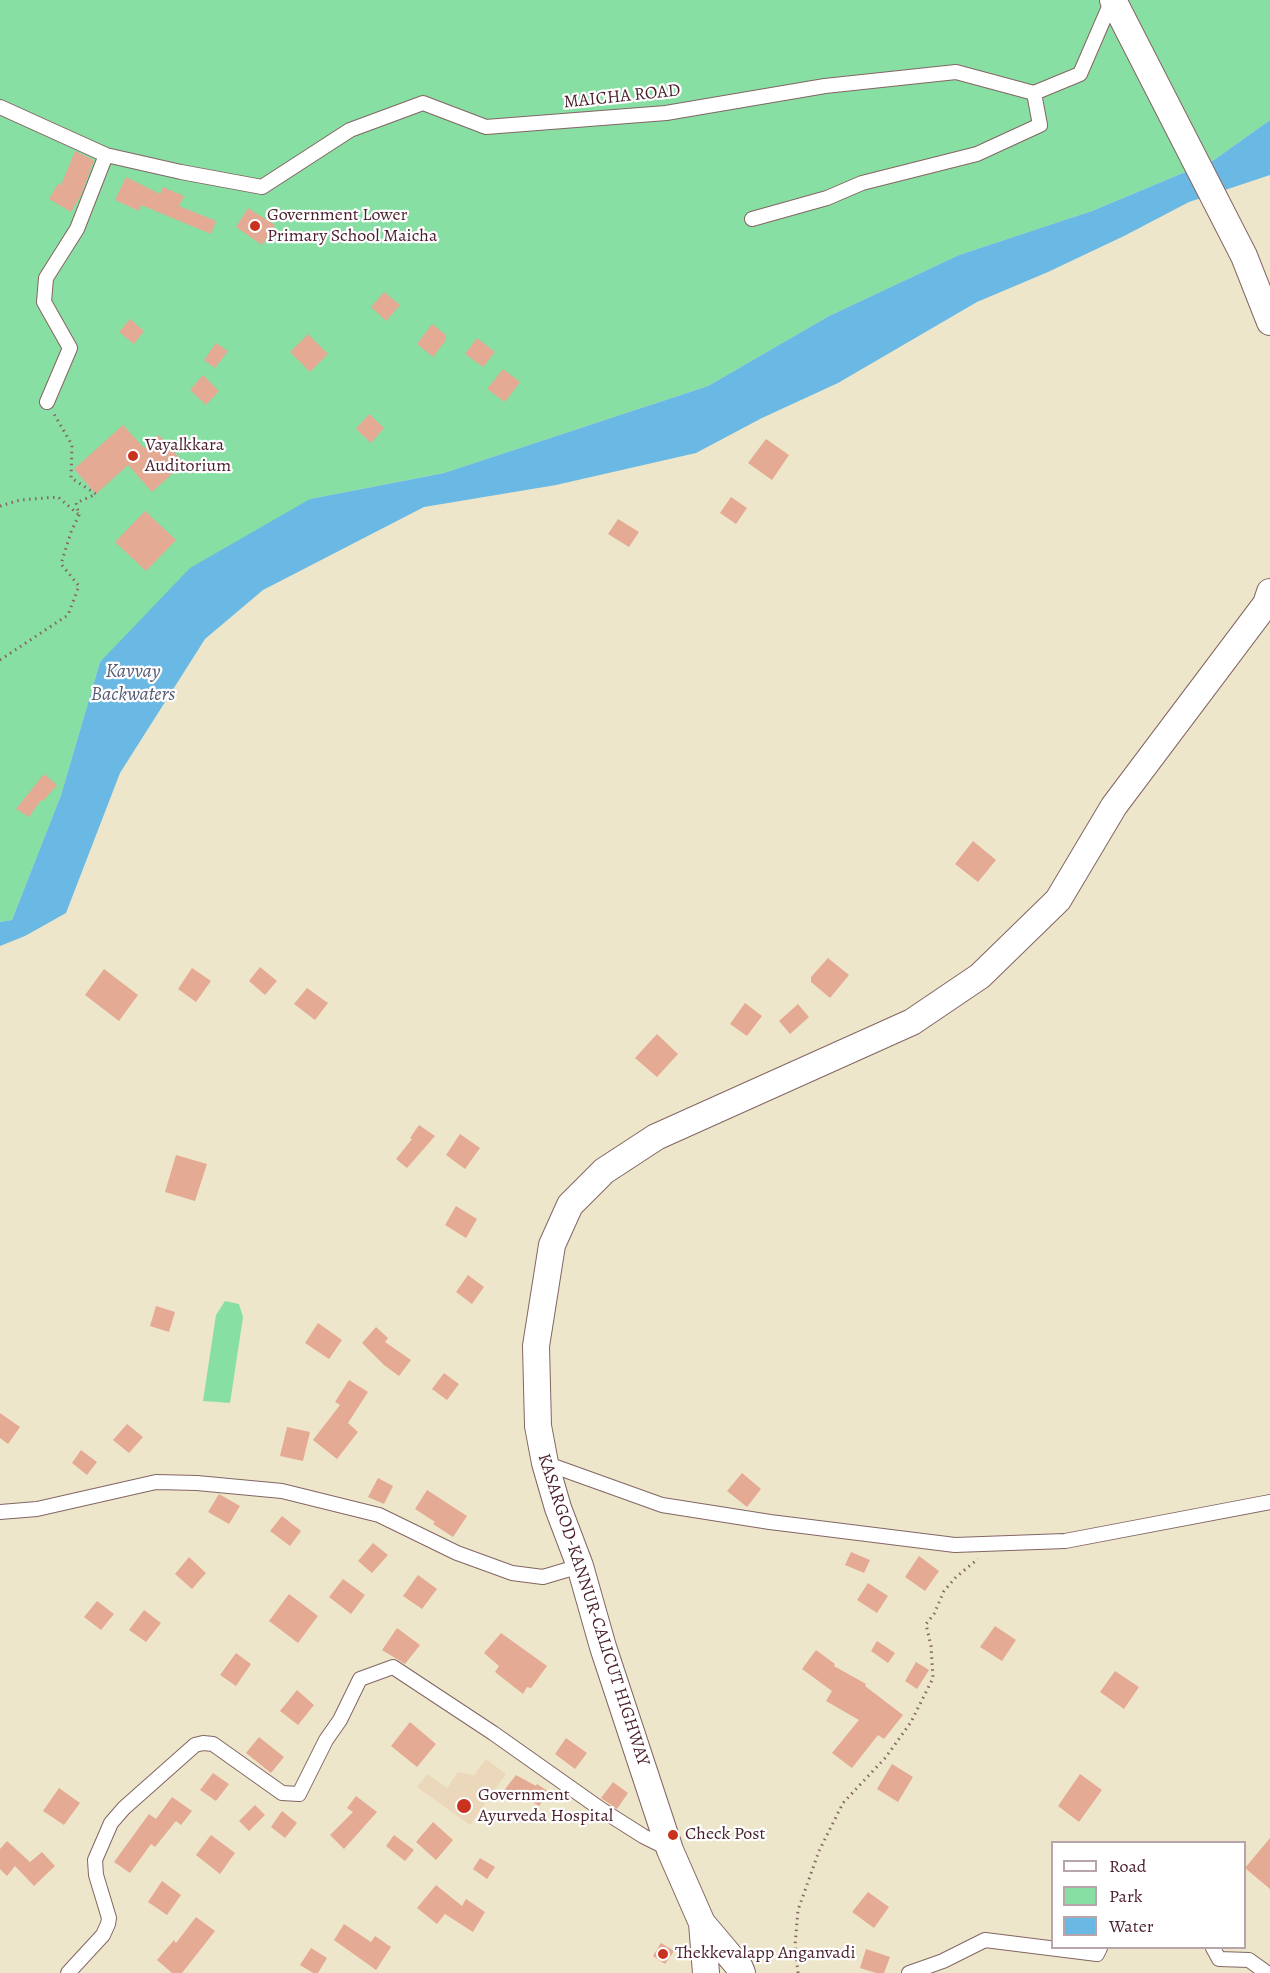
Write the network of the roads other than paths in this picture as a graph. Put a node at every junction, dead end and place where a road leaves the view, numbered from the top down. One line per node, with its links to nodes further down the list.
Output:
1 (1113, 0): 2 (street); 6 (highway)
2 (1034, 93): 4 (street, MAICHA ROAD); 5 (street)
3 (0, 107): 4 (street, MAICHA ROAD)
4 (106, 154): 7 (street)
5 (752, 219)
6 (1270, 322)
7 (47, 402)
8 (1269, 599): 9 (highway, KASARGOD-KANNUR-CALICUT HIGHWAY)
9 (545, 1463): 10 (street); 12 (highway, KASARGOD-KANNUR-CALICUT HIGHWAY)
10 (1270, 1502)
11 (0, 1512): 12 (street)
12 (580, 1566): 13 (highway, KASARGOD-KANNUR-CALICUT HIGHWAY)
13 (670, 1850): 14 (highway, KASARGOD-KANNUR-CALICUT HIGHWAY); 19 (street)
14 (702, 1923): 20 (highway, KASARGOD-KANNUR-CALICUT HIGHWAY); 21 (highway, KASARGOD-KANNUR-CALICUT HIGHWAY)
15 (1051, 1948): 22 (street)
16 (1057, 1949): 17 (street)
17 (1099, 1949)
18 (1214, 1949): 23 (street)
19 (68, 1973)
20 (706, 1973)
21 (742, 1973)
22 (909, 1973)
23 (1267, 1973)

